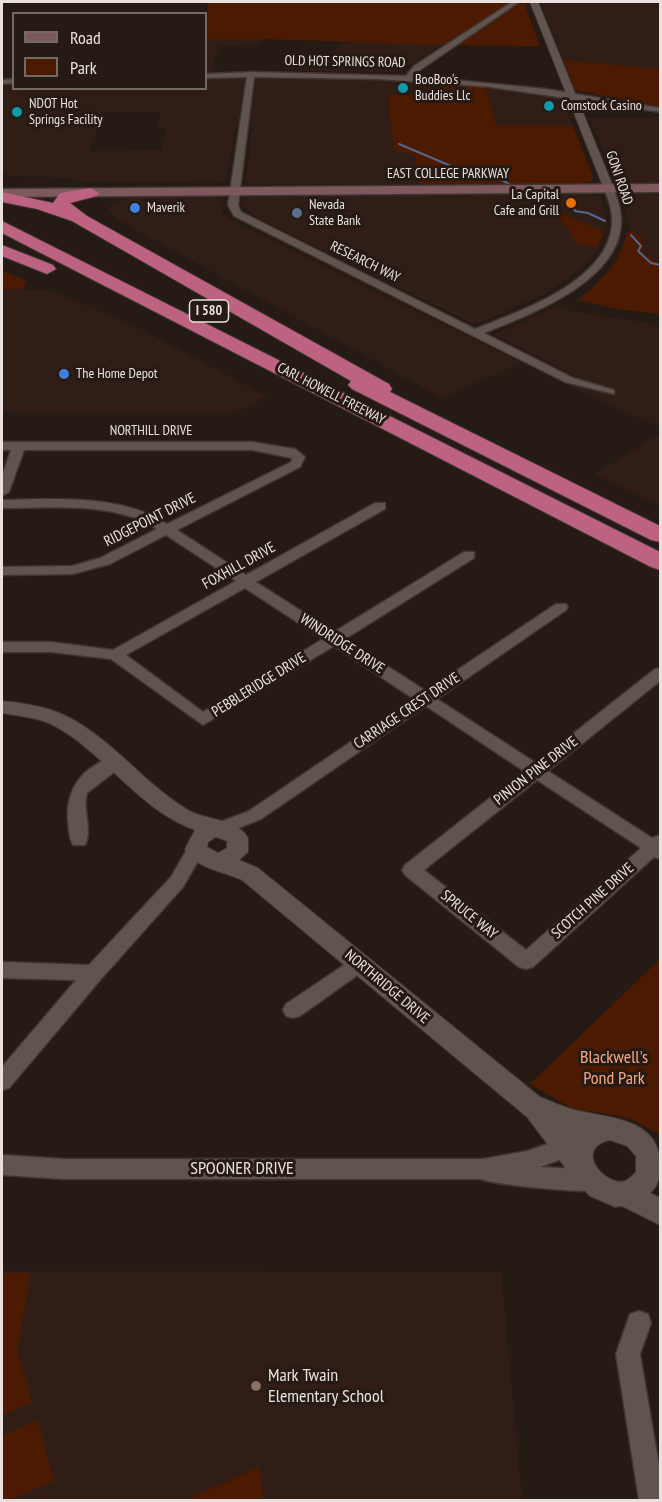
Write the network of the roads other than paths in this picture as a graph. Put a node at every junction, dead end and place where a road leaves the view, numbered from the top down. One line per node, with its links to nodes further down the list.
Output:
1 (516, 2): 5 (street)
2 (534, 2): 6 (street, GONI ROAD)
3 (251, 74): 4 (street, OLD HOT SPRINGS ROAD); 5 (street, OLD HOT SPRINGS ROAD); 12 (street, RESEARCH WAY)
4 (207, 76)
5 (410, 76): 6 (street, OLD HOT SPRINGS ROAD)
6 (569, 93): 7 (street, OLD HOT SPRINGS ROAD); 13 (street, GONI ROAD)
7 (660, 110)
8 (2, 181): 10 (highway)
9 (2, 186): 10 (main road, EAST COLLEGE PARKWAY)
10 (24, 186): 12 (main road, EAST COLLEGE PARKWAY)
11 (660, 188): 13 (main road, EAST COLLEGE PARKWAY)
12 (235, 189): 13 (main road, EAST COLLEGE PARKWAY); 14 (main road, EAST COLLEGE PARKWAY); 18 (street, RESEARCH WAY)
13 (609, 189): 18 (street, GONI ROAD)
14 (91, 193): 15 (main road, EAST COLLEGE PARKWAY); 16 (highway)
15 (2, 206): 16 (highway); 20 (highway, CARL HOWELL FREEWAY / I 580); 21 (highway, CARL HOWELL FREEWAY / I 580)
16 (81, 220): 21 (highway)
17 (2, 250): 20 (highway)
18 (474, 333): 19 (street, RESEARCH WAY)
19 (610, 392)
20 (356, 407): 31 (highway, CARL HOWELL FREEWAY / I 580)
21 (415, 413): 29 (highway, CARL HOWELL FREEWAY / I 580)
22 (2, 446): 23 (street, NORTHILL DRIVE)
23 (19, 446): 24 (street, NORTHILL DRIVE); 25 (street)
24 (298, 457): 28 (street, RIDGEPOINT DRIVE)
25 (2, 492)
26 (2, 504): 28 (street, WINDRIDGE DRIVE)
27 (380, 506): 33 (street, FOXHILL DRIVE)
28 (168, 530): 32 (street, RIDGEPOINT DRIVE); 33 (street, WINDRIDGE DRIVE)
29 (660, 535)
30 (469, 555): 35 (street, PEBBLERIDGE DRIVE)
31 (660, 562)
32 (2, 571)
33 (246, 581): 35 (street, WINDRIDGE DRIVE); 37 (street, FOXHILL DRIVE)
34 (561, 607): 39 (street, CARRIAGE CREST DRIVE)
35 (334, 638): 37 (street, PEBBLERIDGE DRIVE); 39 (street, WINDRIDGE DRIVE)
36 (2, 647): 37 (street)
37 (116, 655)
38 (660, 674): 42 (street, PINION PINE DRIVE)
39 (425, 699): 42 (street, WINDRIDGE DRIVE); 44 (street, CARRIAGE CREST DRIVE)
40 (2, 707): 41 (street)
41 (116, 762): 43 (street); 46 (street)
42 (537, 771): 49 (street, WINDRIDGE DRIVE); 51 (street, PINION PINE DRIVE)
43 (179, 814): 45 (street); 48 (street)
44 (254, 816): 45 (street, CARRIAGE CREST DRIVE); 47 (street, CARRIAGE CREST DRIVE)
45 (219, 829): 47 (street); 48 (street)
46 (79, 840)
47 (239, 845): 50 (street); 52 (street, NORTHRIDGE DRIVE)
48 (196, 846): 50 (street); 53 (street)
49 (658, 846): 54 (street, SCOTCH PINE DRIVE)
50 (217, 861): 52 (street, NORTHRIDGE DRIVE); 53 (street)
51 (411, 870): 54 (street, SPRUCE WAY)
52 (250, 874): 55 (street, NORTHRIDGE DRIVE)
53 (177, 882): 57 (street)
54 (526, 961)
55 (358, 963): 58 (street); 60 (street, NORTHRIDGE DRIVE)
56 (2, 970): 57 (street)
57 (94, 973): 59 (street)
58 (293, 1010)
59 (2, 1082)
60 (524, 1100): 61 (street, NORTHRIDGE DRIVE); 61 (street, NORTHRIDGE DRIVE)
61 (586, 1138): 63 (street, SPOONER DRIVE); 64 (street, NORTHRIDGE DRIVE); 65 (street)
62 (2, 1165): 63 (street, SPOONER DRIVE)
63 (483, 1169): 65 (street, SPOONER DRIVE)
64 (649, 1171): 65 (street, NORTHRIDGE DRIVE); 66 (street, NORTHRIDGE DRIVE)
65 (588, 1176)
66 (660, 1212)
67 (639, 1323): 68 (street)
68 (652, 1500)

